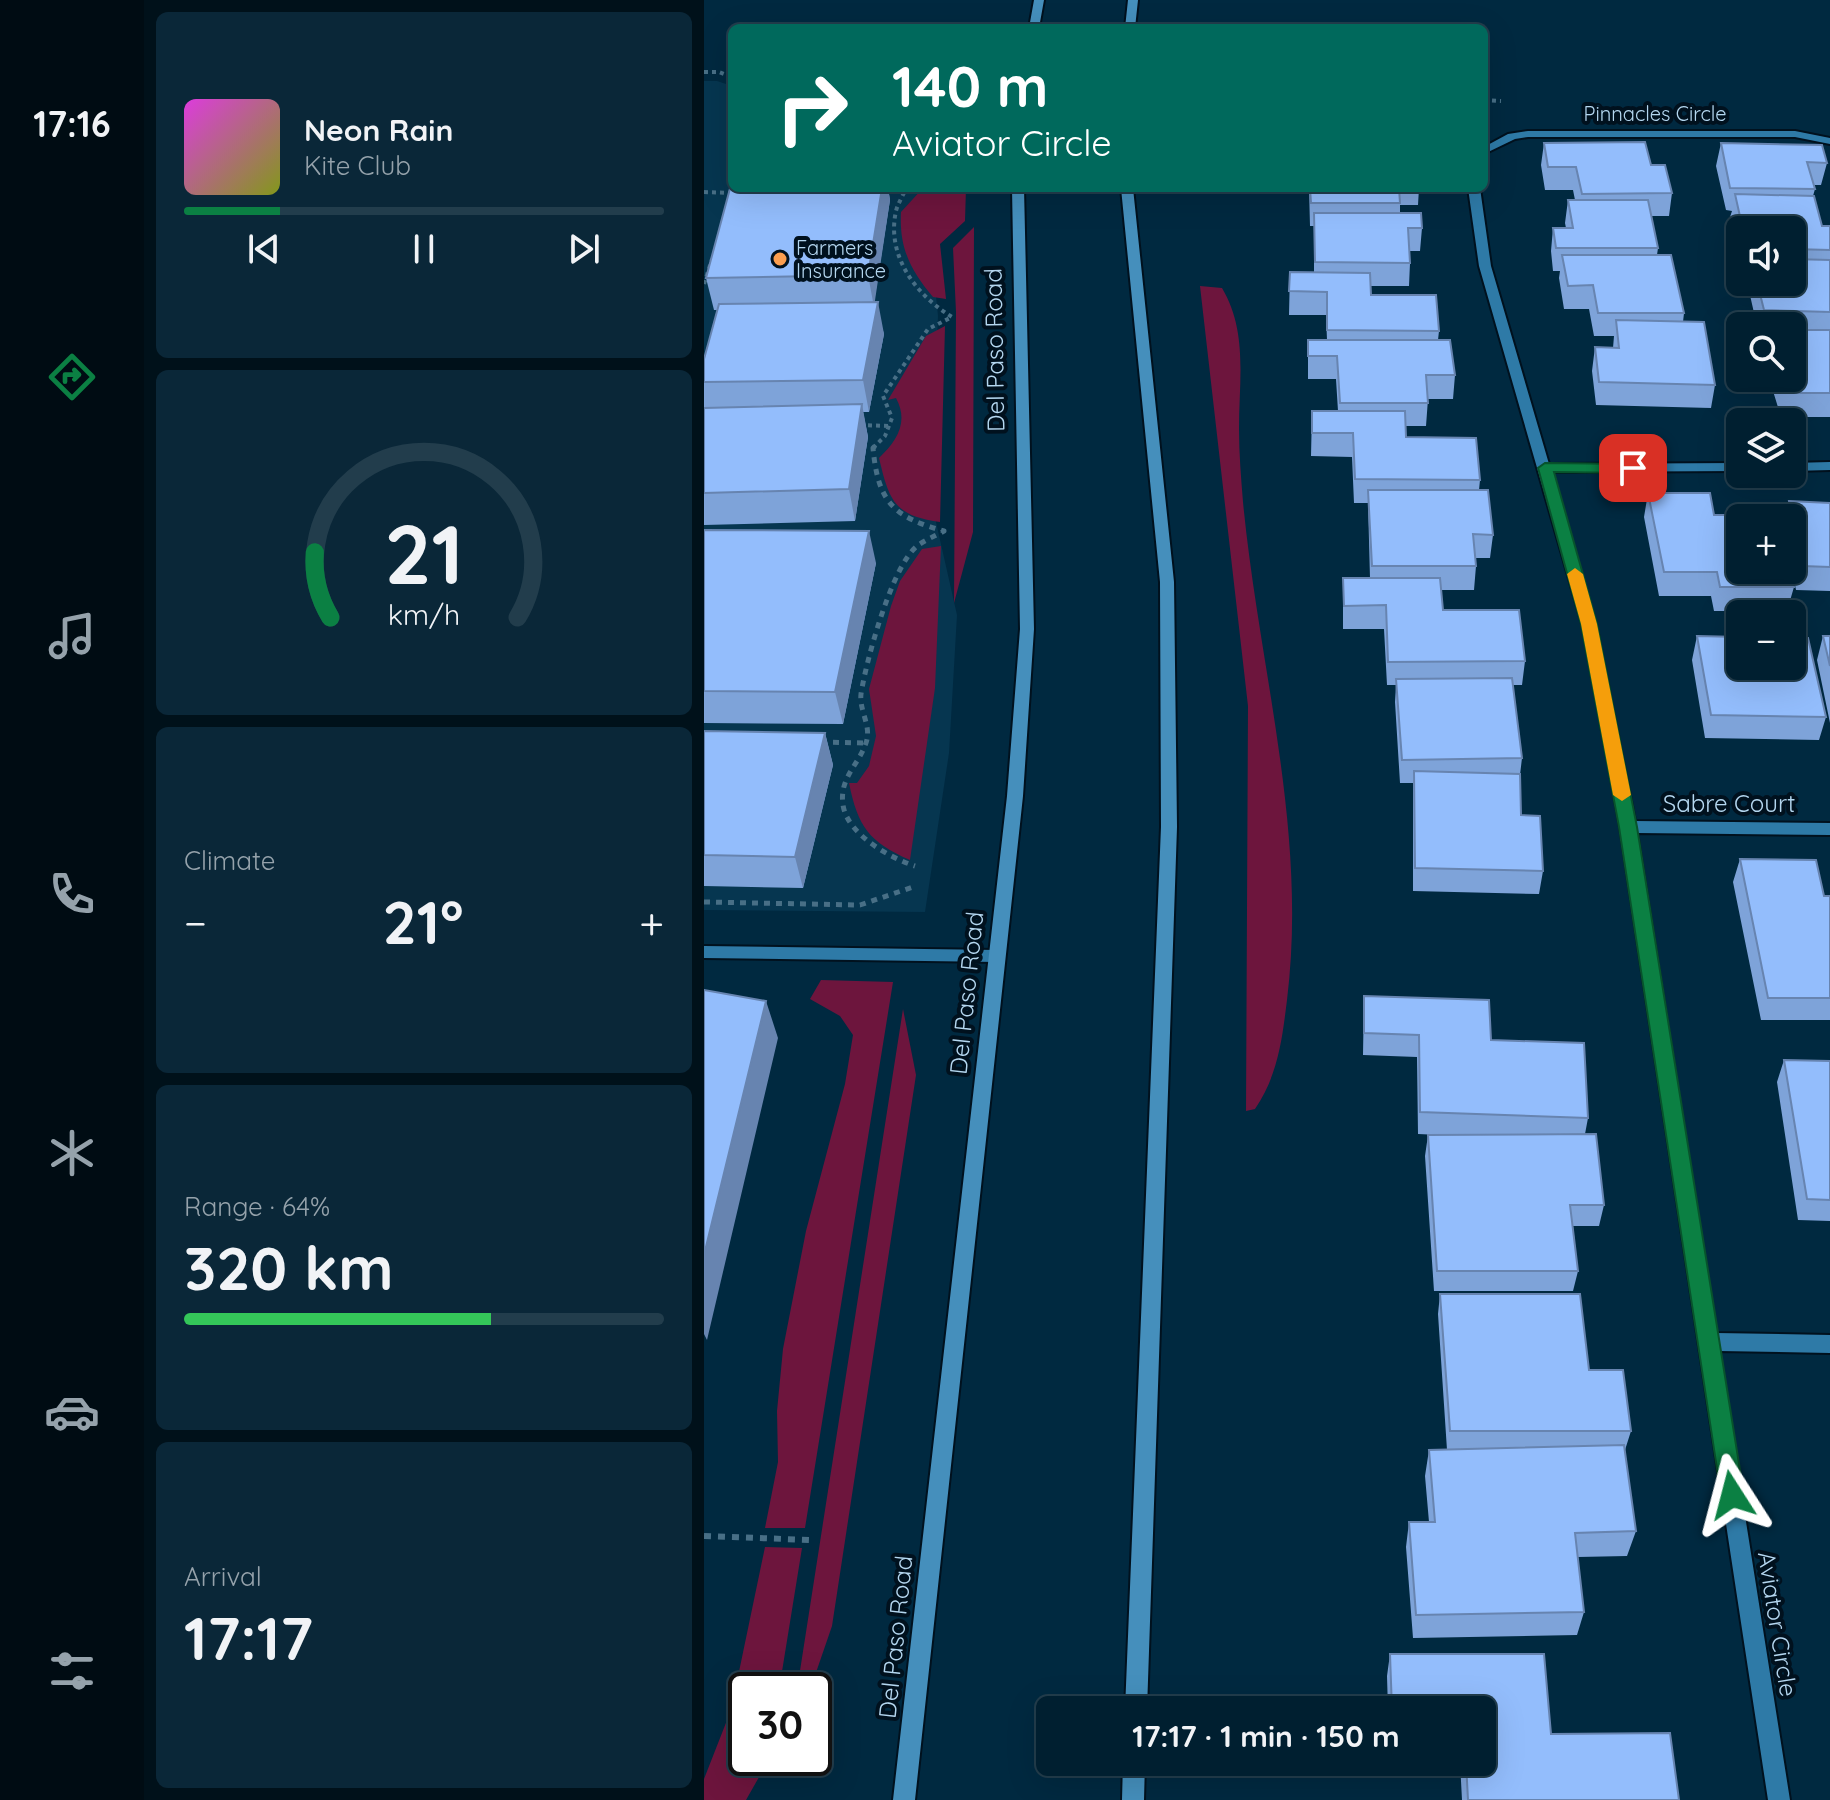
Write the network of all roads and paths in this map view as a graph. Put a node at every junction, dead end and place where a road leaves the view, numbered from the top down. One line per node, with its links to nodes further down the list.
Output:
1 (1039, 0): 3 (main road)
2 (1133, 0): 4 (main road)
3 (1034, 24)
4 (1131, 24)
5 (704, 72): 6 (path)
6 (728, 75)
7 (1830, 141): 8 (street, Pinnacles Circle)
8 (1488, 149)
9 (728, 190): 10 (path)
10 (704, 192)
11 (739, 192): 16 (path)
12 (904, 192): 20 (path)
13 (1018, 192): 33 (main road, Del Paso Road)
14 (1127, 192): 38 (main road)
15 (1475, 192): 24 (street)
16 (746, 194)
17 (713, 254): 18 (path)
18 (704, 284)
19 (860, 425): 20 (path)
20 (889, 426): 26 (path)
21 (1830, 466): 23 (street)
22 (1726, 467): 24 (street)
23 (1806, 467)
24 (1545, 468): 27 (street, Aviator Circle)
25 (819, 742): 26 (path)
26 (866, 743): 29 (path)
27 (1628, 827): 28 (street, Sabre Court); 34 (street, Aviator Circle)
28 (1830, 829)
29 (915, 866)
30 (913, 887): 31 (path)
31 (704, 902)
32 (704, 952): 33 (street)
33 (997, 956): 40 (main road, Del Paso Road)
34 (1709, 1342): 35 (street); 42 (street, Aviator Circle)
35 (1830, 1344)
36 (704, 1536): 37 (path)
37 (811, 1540)
38 (1137, 1696)
39 (1134, 1776): 41 (main road)
40 (904, 1800)
41 (1133, 1800)
42 (1779, 1800)

